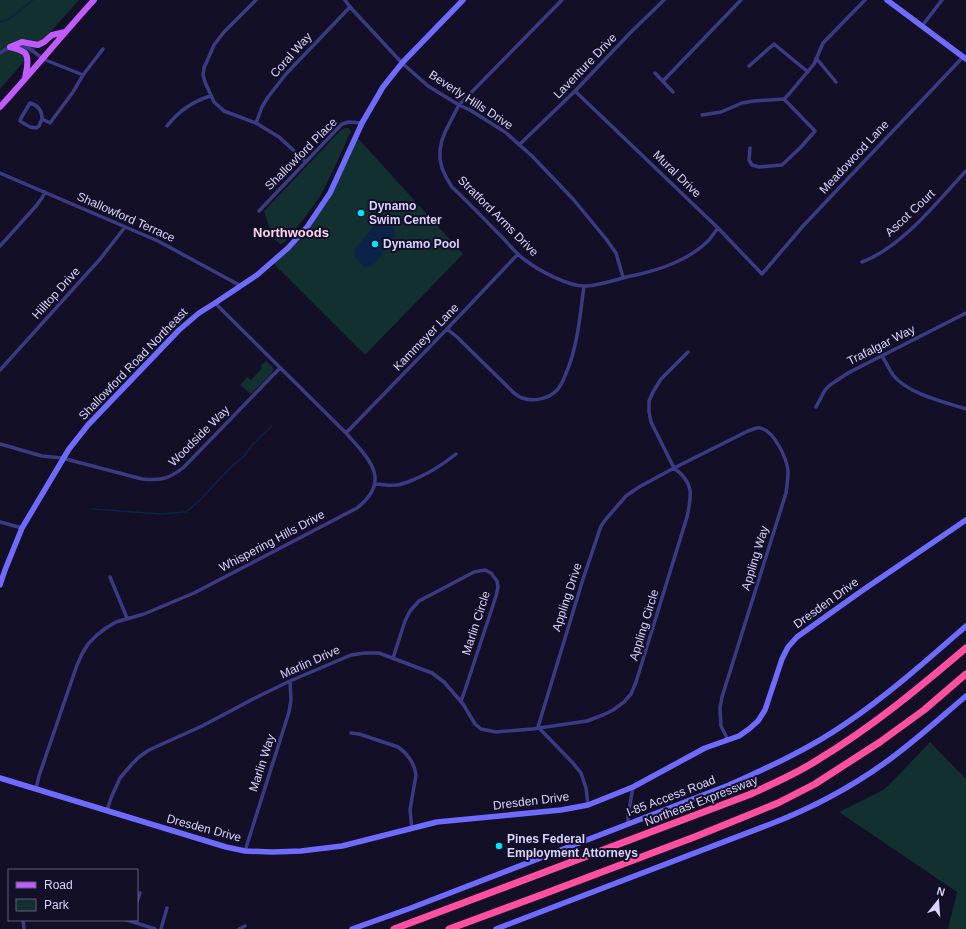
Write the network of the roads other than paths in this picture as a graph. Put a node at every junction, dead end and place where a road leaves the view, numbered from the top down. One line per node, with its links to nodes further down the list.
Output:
1 (94, 0): 13 (main road)
2 (256, 0): 30 (street)
3 (345, 0): 11 (street, Beverly Hills Drive)
4 (463, 0): 20 (street, Shallowford Road Northeast)
5 (562, 0): 32 (street, Stratford Arms Drive)
6 (664, 0): 28 (street, Laventure Drive)
7 (741, 0): 26 (street)
8 (865, 0): 18 (street)
9 (887, 0): 12 (street)
10 (942, 0): 12 (street)
11 (350, 7): 20 (street, Beverly Hills Drive); 36 (street, Coral Way)
12 (922, 26): 19 (street)
13 (65, 32): 14 (main road); 17 (main road)
14 (10, 47): 16 (street); 17 (street); 25 (main road)
15 (103, 48): 24 (street)
16 (0, 53)
17 (43, 58): 24 (street); 25 (main road)
18 (816, 58): 23 (street); 27 (street)
19 (964, 58): 51 (street, Meadowood Lane)
20 (402, 63): 32 (street, Beverly Hills Drive); 37 (street, Shallowford Road Northeast)
21 (749, 66): 23 (street)
22 (655, 72): 26 (street)
23 (808, 72): 31 (street)
24 (83, 75): 35 (street)
25 (25, 79): 33 (main road)
26 (663, 80): 29 (street)
27 (836, 82)
28 (575, 91): 39 (street, Laventure Drive); 47 (street, Mural Drive)
29 (673, 92)
30 (210, 96): 36 (street); 38 (street)
31 (784, 99): 34 (street); 40 (street)
32 (459, 105): 39 (street, Beverly Hills Drive); 49 (street, Stratford Arms Drive)
33 (0, 107)
34 (702, 115)
35 (42, 119): 35 (street)
36 (256, 123): 41 (street)
37 (362, 124): 41 (street, Shallowford Place); 53 (street, Shallowford Road Northeast)
38 (168, 126)
39 (519, 145): 52 (street, Beverly Hills Drive)
40 (750, 148)
41 (306, 162): 45 (street, Shallowford Place)
42 (966, 171): 50 (street, Ascot Court)
43 (0, 173): 44 (street, Shallowford Terrace)
44 (45, 192): 46 (street, Shallowford Terrace); 48 (street)
45 (259, 211)
46 (125, 227): 53 (street, Shallowford Terrace); 61 (street, Hilltop Drive)
47 (718, 228): 51 (street, Mural Drive); 52 (street, Stratford Arms Drive)
48 (0, 246)
49 (518, 254): 54 (street, Stratford Arms Drive); 57 (street, Kammeyer Lane)
50 (862, 262)
51 (762, 274)
52 (623, 277): 54 (street, Stratford Arms Drive)
53 (241, 286): 55 (street, Shallowford Road Northeast)
54 (584, 286): 57 (street)
55 (216, 303): 60 (street); 68 (street, Shallowford Road Northeast)
56 (966, 313): 59 (street, Trafalgar Way)
57 (447, 329): 64 (street, Kammeyer Lane)
58 (688, 352): 69 (street)
59 (882, 356): 62 (street, Trafalgar Way); 63 (street)
60 (280, 368): 64 (street); 68 (street, Woodside Way)
61 (0, 370)
62 (816, 407)
63 (966, 409)
64 (346, 433): 70 (street)
65 (724, 443): 69 (street, Appling Drive); 86 (street, Appling Way)
66 (0, 444): 68 (street, Woodside Way)
67 (456, 454): 70 (street)
68 (62, 458): 73 (street, Shallowford Road Northeast)
69 (674, 468): 84 (street, Appling Drive); 84 (street, Appling Circle)
70 (375, 484): 76 (street, Whispering Hills Drive)
71 (966, 520): 86 (street, Dresden Drive)
72 (0, 522): 73 (street)
73 (22, 528): 75 (street, Shallowford Road Northeast)
74 (110, 577): 76 (street)
75 (0, 585)
76 (127, 618): 89 (street, Whispering Hills Drive)
77 (966, 626): 92 (street, I-85 Access Road)
78 (966, 648): 104 (highway, Northeast Expressway)
79 (393, 658): 81 (street, Marlin Drive); 83 (street, Marlin Drive); 83 (street, Marlin Circle)
80 (966, 674): 105 (highway)
81 (290, 682): 91 (street, Marlin Drive); 94 (street, Marlin Way)
82 (966, 696): 106 (street)
83 (461, 702): 84 (street, Marlin Drive)
84 (538, 727): 90 (street)
85 (351, 733): 93 (street)
86 (728, 740): 88 (street, Dresden Drive)
87 (0, 778): 89 (street, Dresden Drive)
88 (633, 787): 90 (street, Dresden Drive); 92 (street)
89 (36, 789): 91 (street, Dresden Drive)
90 (588, 805): 93 (street, Dresden Drive)
91 (106, 810): 94 (street, Dresden Drive)
92 (628, 824): 103 (street, I-85 Access Road)
93 (412, 829): 94 (street, Dresden Drive)
94 (245, 851)
95 (140, 893): 96 (street)
96 (138, 899)
97 (167, 908): 101 (street)
98 (133, 921): 100 (street)
99 (245, 926): 102 (street)
100 (155, 929)
101 (161, 929)
102 (239, 929)
103 (352, 929)
104 (394, 929)
105 (449, 929)
106 (496, 929)

